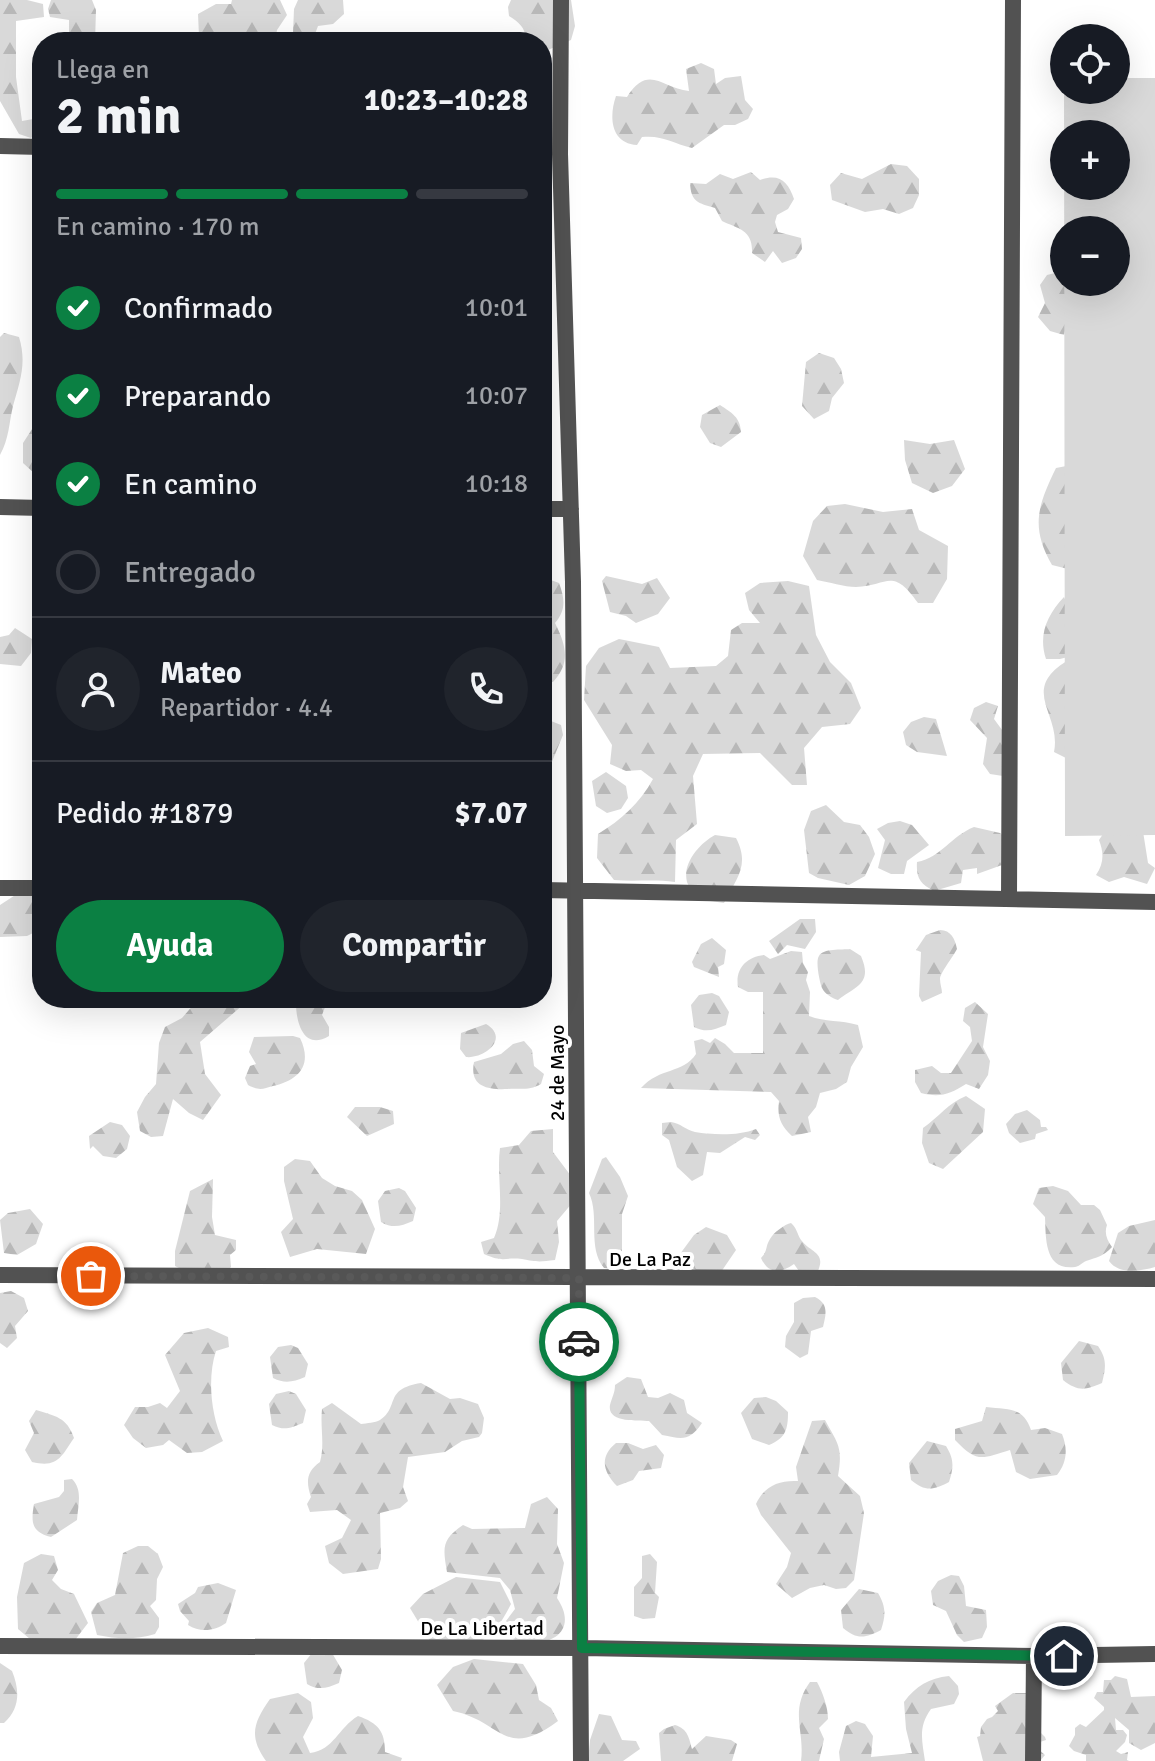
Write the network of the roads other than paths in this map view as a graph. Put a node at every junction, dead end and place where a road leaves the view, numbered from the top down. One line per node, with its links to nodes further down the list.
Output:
1 (561, 0): 6 (street, 24 de Mayo)
2 (1013, 0): 15 (street)
3 (0, 146): 4 (street)
4 (32, 147)
5 (552, 154): 6 (street)
6 (560, 154): 10 (street, 24 de Mayo)
7 (0, 507): 8 (street)
8 (32, 508)
9 (552, 509): 10 (street)
10 (571, 509): 14 (street, 24 de Mayo)
11 (0, 888): 12 (street)
12 (32, 888)
13 (552, 890): 14 (street)
14 (575, 890): 15 (street); 18 (street, 24 de Mayo)
15 (1009, 899): 16 (street)
16 (1155, 902)
17 (0, 1275): 18 (street, De La Paz)
18 (579, 1278): 19 (street, De La Paz); 21 (street, 24 de Mayo)
19 (1155, 1279)
20 (0, 1646): 21 (street, De La Libertad)
21 (582, 1648): 23 (street, De La Libertad); 24 (street, 24 de Mayo)
22 (1155, 1654): 23 (street, De La Libertad)
23 (1034, 1656): 25 (street)
24 (581, 1761)
25 (1033, 1761)

